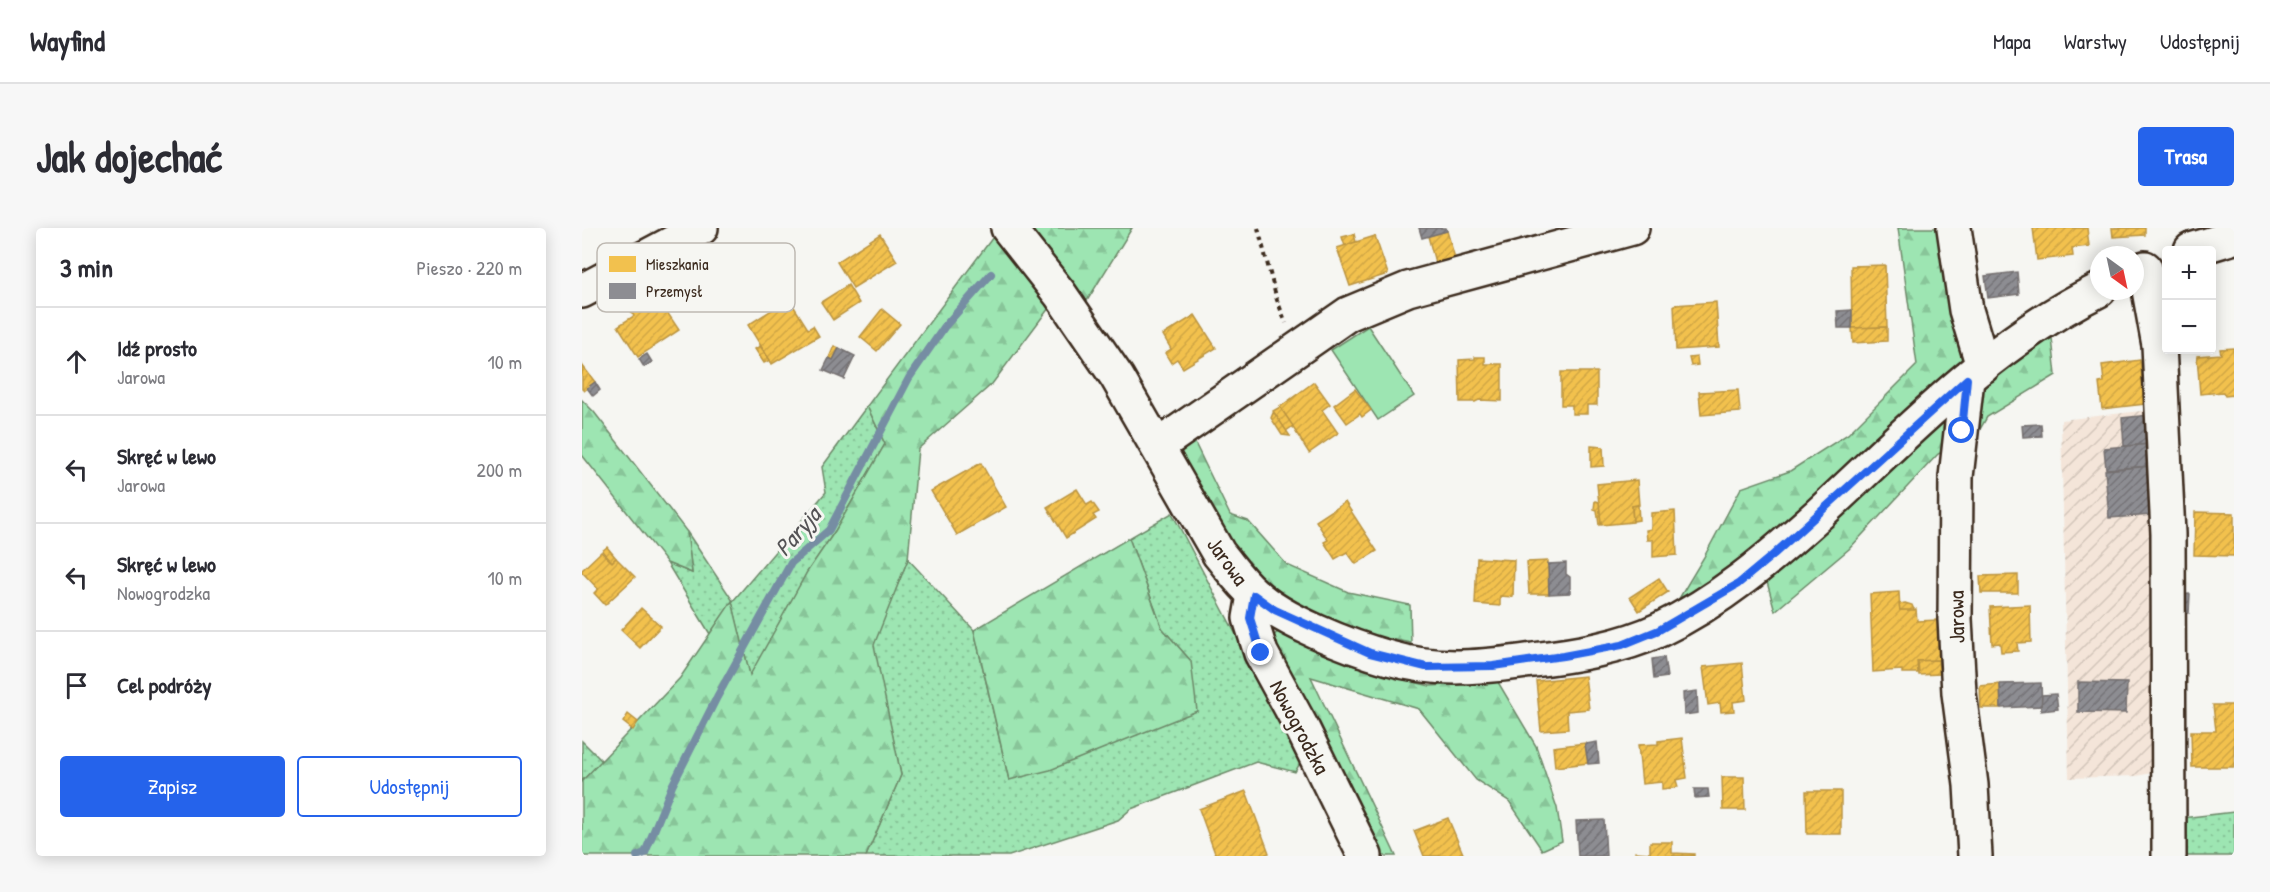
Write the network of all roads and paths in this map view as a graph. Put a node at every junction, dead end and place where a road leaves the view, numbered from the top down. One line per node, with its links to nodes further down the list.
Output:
1 (701, 228): 8 (street)
2 (1008, 228): 16 (street, Jarowa)
3 (1258, 228): 14 (path)
4 (1632, 228): 6 (street)
5 (1954, 228): 15 (street)
6 (1586, 234): 16 (street)
7 (2234, 237): 9 (street)
8 (673, 243)
9 (2204, 246)
10 (2149, 266): 20 (street)
11 (597, 283): 12 (street)
12 (582, 291)
13 (2090, 295): 15 (street, Jarowa)
14 (1288, 328)
15 (1975, 372): 17 (street, Jarowa); 19 (street, Jarowa)
16 (1158, 446): 17 (street, Jarowa)
17 (1254, 595): 18 (street, Nowogrodzka)
18 (1365, 856)
19 (1975, 856)
20 (2169, 856)

